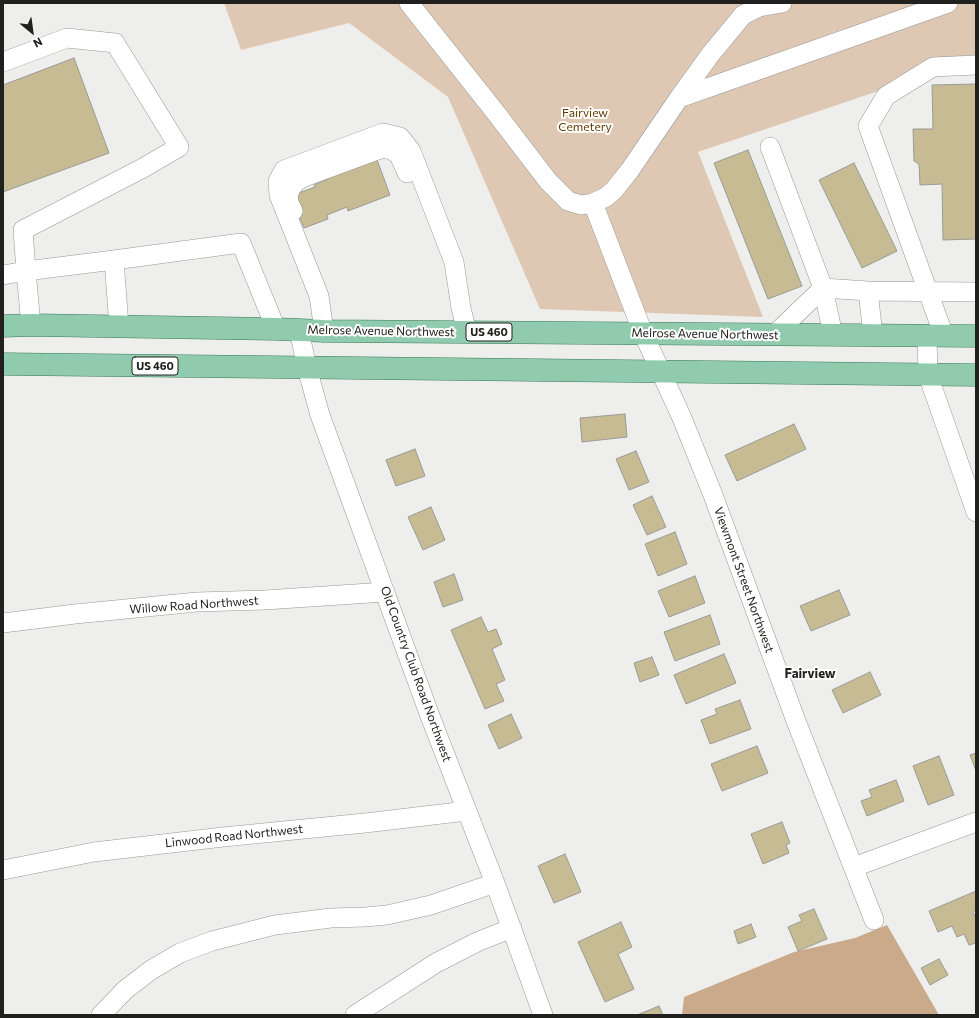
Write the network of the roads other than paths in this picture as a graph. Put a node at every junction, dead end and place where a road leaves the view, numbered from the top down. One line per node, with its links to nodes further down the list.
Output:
1 (408, 3): 9 (street)
2 (782, 3): 4 (street)
3 (948, 3): 7 (street)
4 (758, 5): 7 (street)
5 (3, 62): 11 (street)
6 (976, 65): 15 (street)
7 (679, 98): 9 (street)
8 (770, 147): 13 (street)
9 (593, 203): 24 (street, Viewmont Street Northwest)
10 (114, 260): 11 (street); 19 (street); 20 (street)
11 (26, 271): 12 (street); 17 (street)
12 (3, 275)
13 (823, 288): 14 (street); 25 (street); 26 (street)
14 (868, 291): 15 (street); 27 (street)
15 (929, 292): 16 (street); 28 (street)
16 (976, 292)
17 (30, 325): 18 (main road, Melrose Avenue Northwest / US 460); 19 (main road, Melrose Avenue Northwest / US 460)
18 (3, 326)
19 (119, 326): 20 (main road, Melrose Avenue Northwest / US 460)
20 (276, 329): 21 (main road, Melrose Avenue Northwest / US 460)
21 (299, 330): 22 (main road, Melrose Avenue Northwest / US 460); 31 (street, Old Country Club Road Northwest)
22 (324, 331): 23 (main road, Melrose Avenue Northwest / US 460); 23 (street)
23 (467, 332): 24 (main road, Melrose Avenue Northwest / US 460)
24 (643, 333): 25 (main road, Melrose Avenue Northwest / US 460); 32 (street, Viewmont Street Northwest)
25 (774, 335): 26 (main road, Melrose Avenue Northwest / US 460)
26 (833, 335): 27 (main road, Melrose Avenue Northwest / US 460)
27 (872, 335): 28 (main road, Melrose Avenue Northwest / US 460)
28 (935, 336): 29 (main road, Melrose Avenue Northwest / US 460); 33 (street)
29 (976, 336)
30 (3, 364): 31 (main road, US 460)
31 (307, 368): 32 (main road, US 460); 36 (street, Old Country Club Road Northwest)
32 (661, 372): 33 (main road, US 460); 40 (street, Viewmont Street Northwest)
33 (928, 375): 34 (main road, US 460); 35 (street)
34 (976, 375)
35 (976, 512)
36 (385, 592): 37 (street, Willow Road Northwest); 38 (street, Old Country Club Road Northwest)
37 (3, 622)
38 (467, 811): 41 (street, Linwood Road Northwest); 42 (street, Old Country Club Road Northwest)
39 (976, 822): 40 (street)
40 (854, 867): 43 (street, Viewmont Street Northwest)
41 (3, 870)
42 (495, 883): 44 (street, Old Country Club Road Northwest); 45 (street)
43 (874, 920)
44 (512, 928): 46 (street); 47 (street, Old Country Club Road Northwest)
45 (101, 1015)
46 (355, 1015)
47 (544, 1015)

